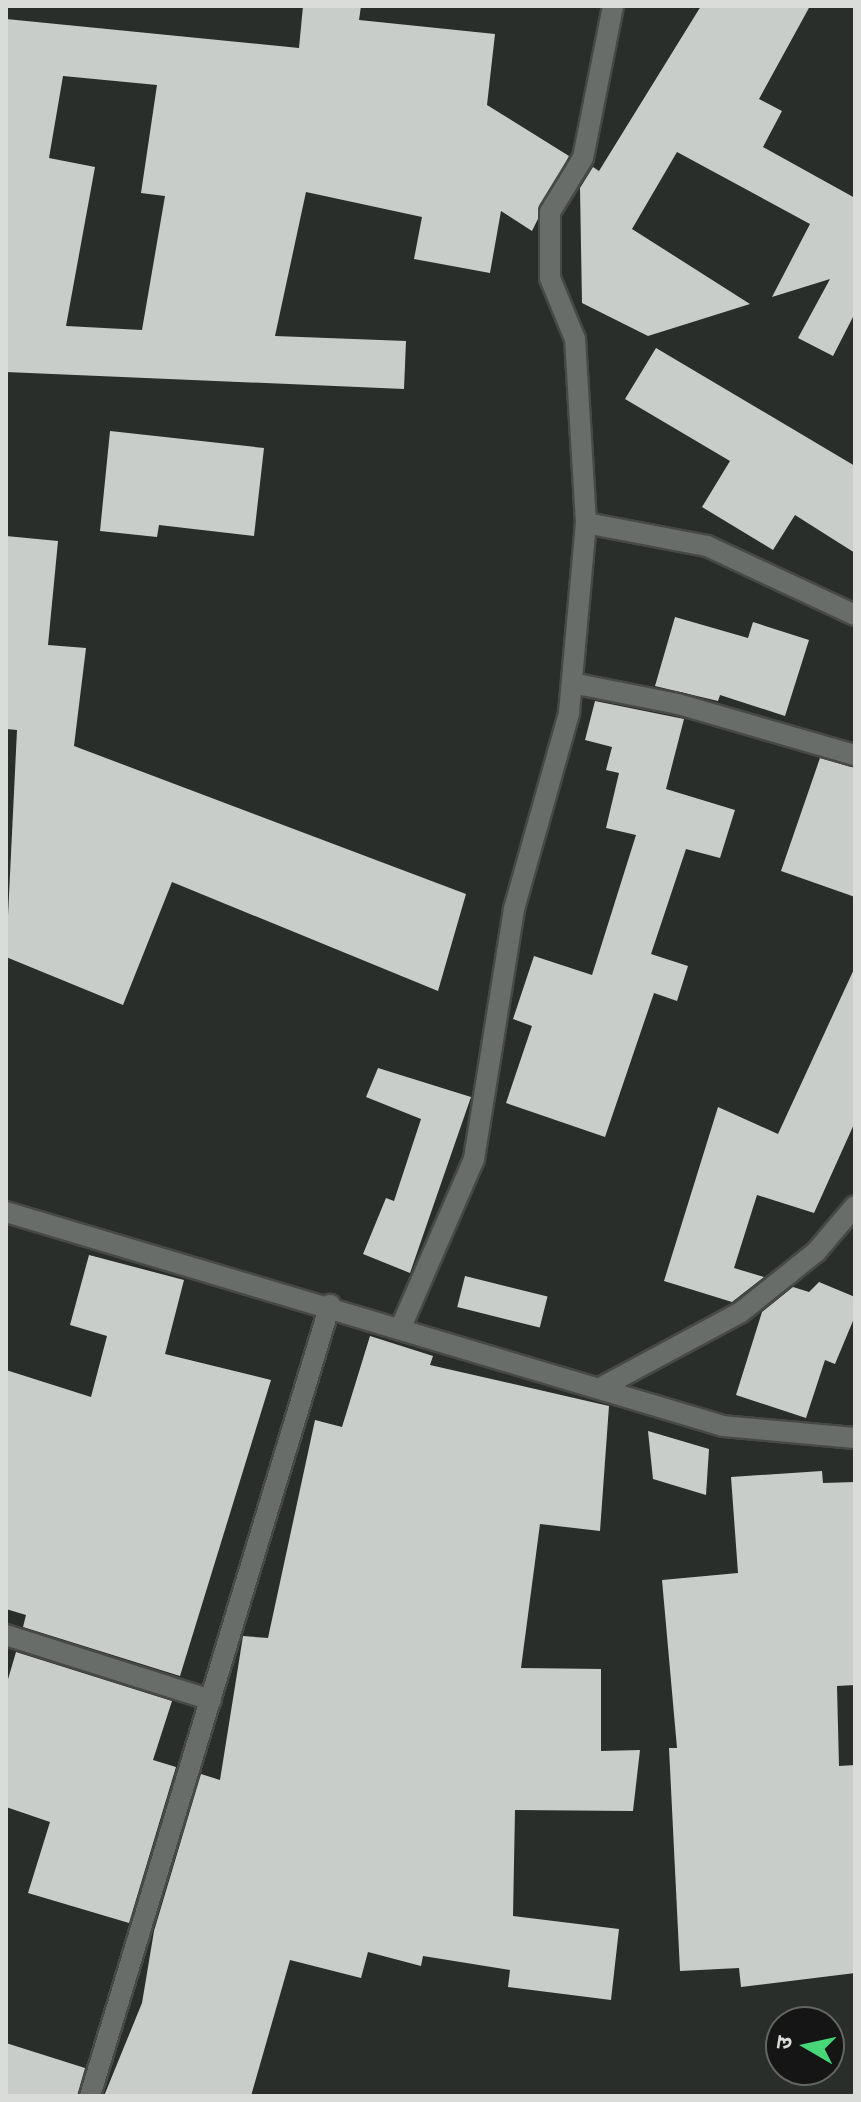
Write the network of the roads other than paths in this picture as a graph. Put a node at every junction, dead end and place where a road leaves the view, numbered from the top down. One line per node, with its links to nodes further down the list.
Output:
1 (613, 6): 2 (street)
2 (586, 523): 3 (street); 4 (street)
3 (855, 615)
4 (572, 683): 5 (street); 9 (street)
5 (855, 755)
6 (855, 1206): 10 (street)
7 (6, 1212): 8 (street)
8 (330, 1305): 9 (street); 13 (street)
9 (401, 1327): 10 (street)
10 (600, 1388): 11 (street)
11 (855, 1438)
12 (6, 1635): 13 (street)
13 (211, 1700): 14 (street)
14 (90, 2096)

